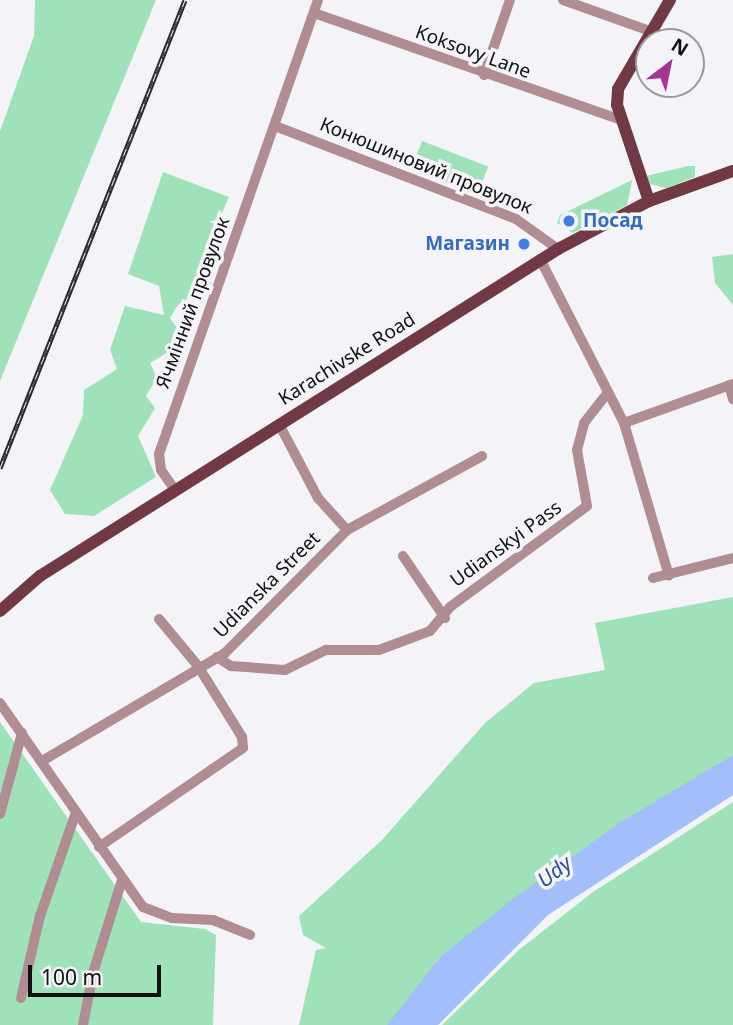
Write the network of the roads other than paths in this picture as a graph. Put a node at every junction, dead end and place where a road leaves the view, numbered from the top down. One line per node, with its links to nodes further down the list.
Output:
1 (318, 0): 5 (street, Ячмінний провулок)
2 (510, 0): 9 (street)
3 (563, 0): 6 (street)
4 (670, 0): 7 (main road)
5 (314, 13): 9 (street, Koksovy Lane); 11 (street, Ячмінний провулок)
6 (639, 28)
7 (652, 28)
8 (635, 59): 10 (main road)
9 (484, 75): 10 (street, Koksovy Lane)
10 (621, 120): 13 (main road)
11 (275, 126): 14 (street, Конюшиновий провулок); 22 (street, Ячмінний провулок)
12 (733, 172): 13 (main road, Karachivske Road)
13 (649, 201): 14 (main road, Karachivske Road)
14 (558, 249): 15 (main road, Karachivske Road)
15 (540, 259): 17 (street); 20 (main road, Karachivske Road)
16 (731, 385): 18 (street); 19 (street)
17 (608, 392): 19 (street); 29 (street, Udianskyi Pass)
18 (733, 399)
19 (624, 423): 26 (street)
20 (279, 424): 22 (main road, Karachivske Road); 23 (street)
21 (482, 457): 23 (street, Udianska Street)
22 (175, 490): 28 (main road, Karachivske Road)
23 (348, 530): 31 (street, Udianska Street)
24 (403, 556): 29 (street)
25 (733, 558): 26 (street)
26 (669, 576): 27 (street)
27 (653, 578)
28 (0, 611)
29 (445, 618): 31 (street, Udianskyi Pass)
30 (159, 619): 32 (street)
31 (217, 657): 32 (street, Udianska Street)
32 (198, 666): 35 (street, Udianska Street); 38 (street)
33 (0, 703): 34 (street)
34 (22, 733): 35 (street); 37 (street)
35 (42, 761): 36 (street)
36 (76, 812): 38 (street); 41 (street)
37 (0, 814)
38 (99, 847): 39 (street)
39 (122, 880): 40 (street); 42 (street)
40 (250, 935)
41 (21, 998)
42 (83, 1025)

